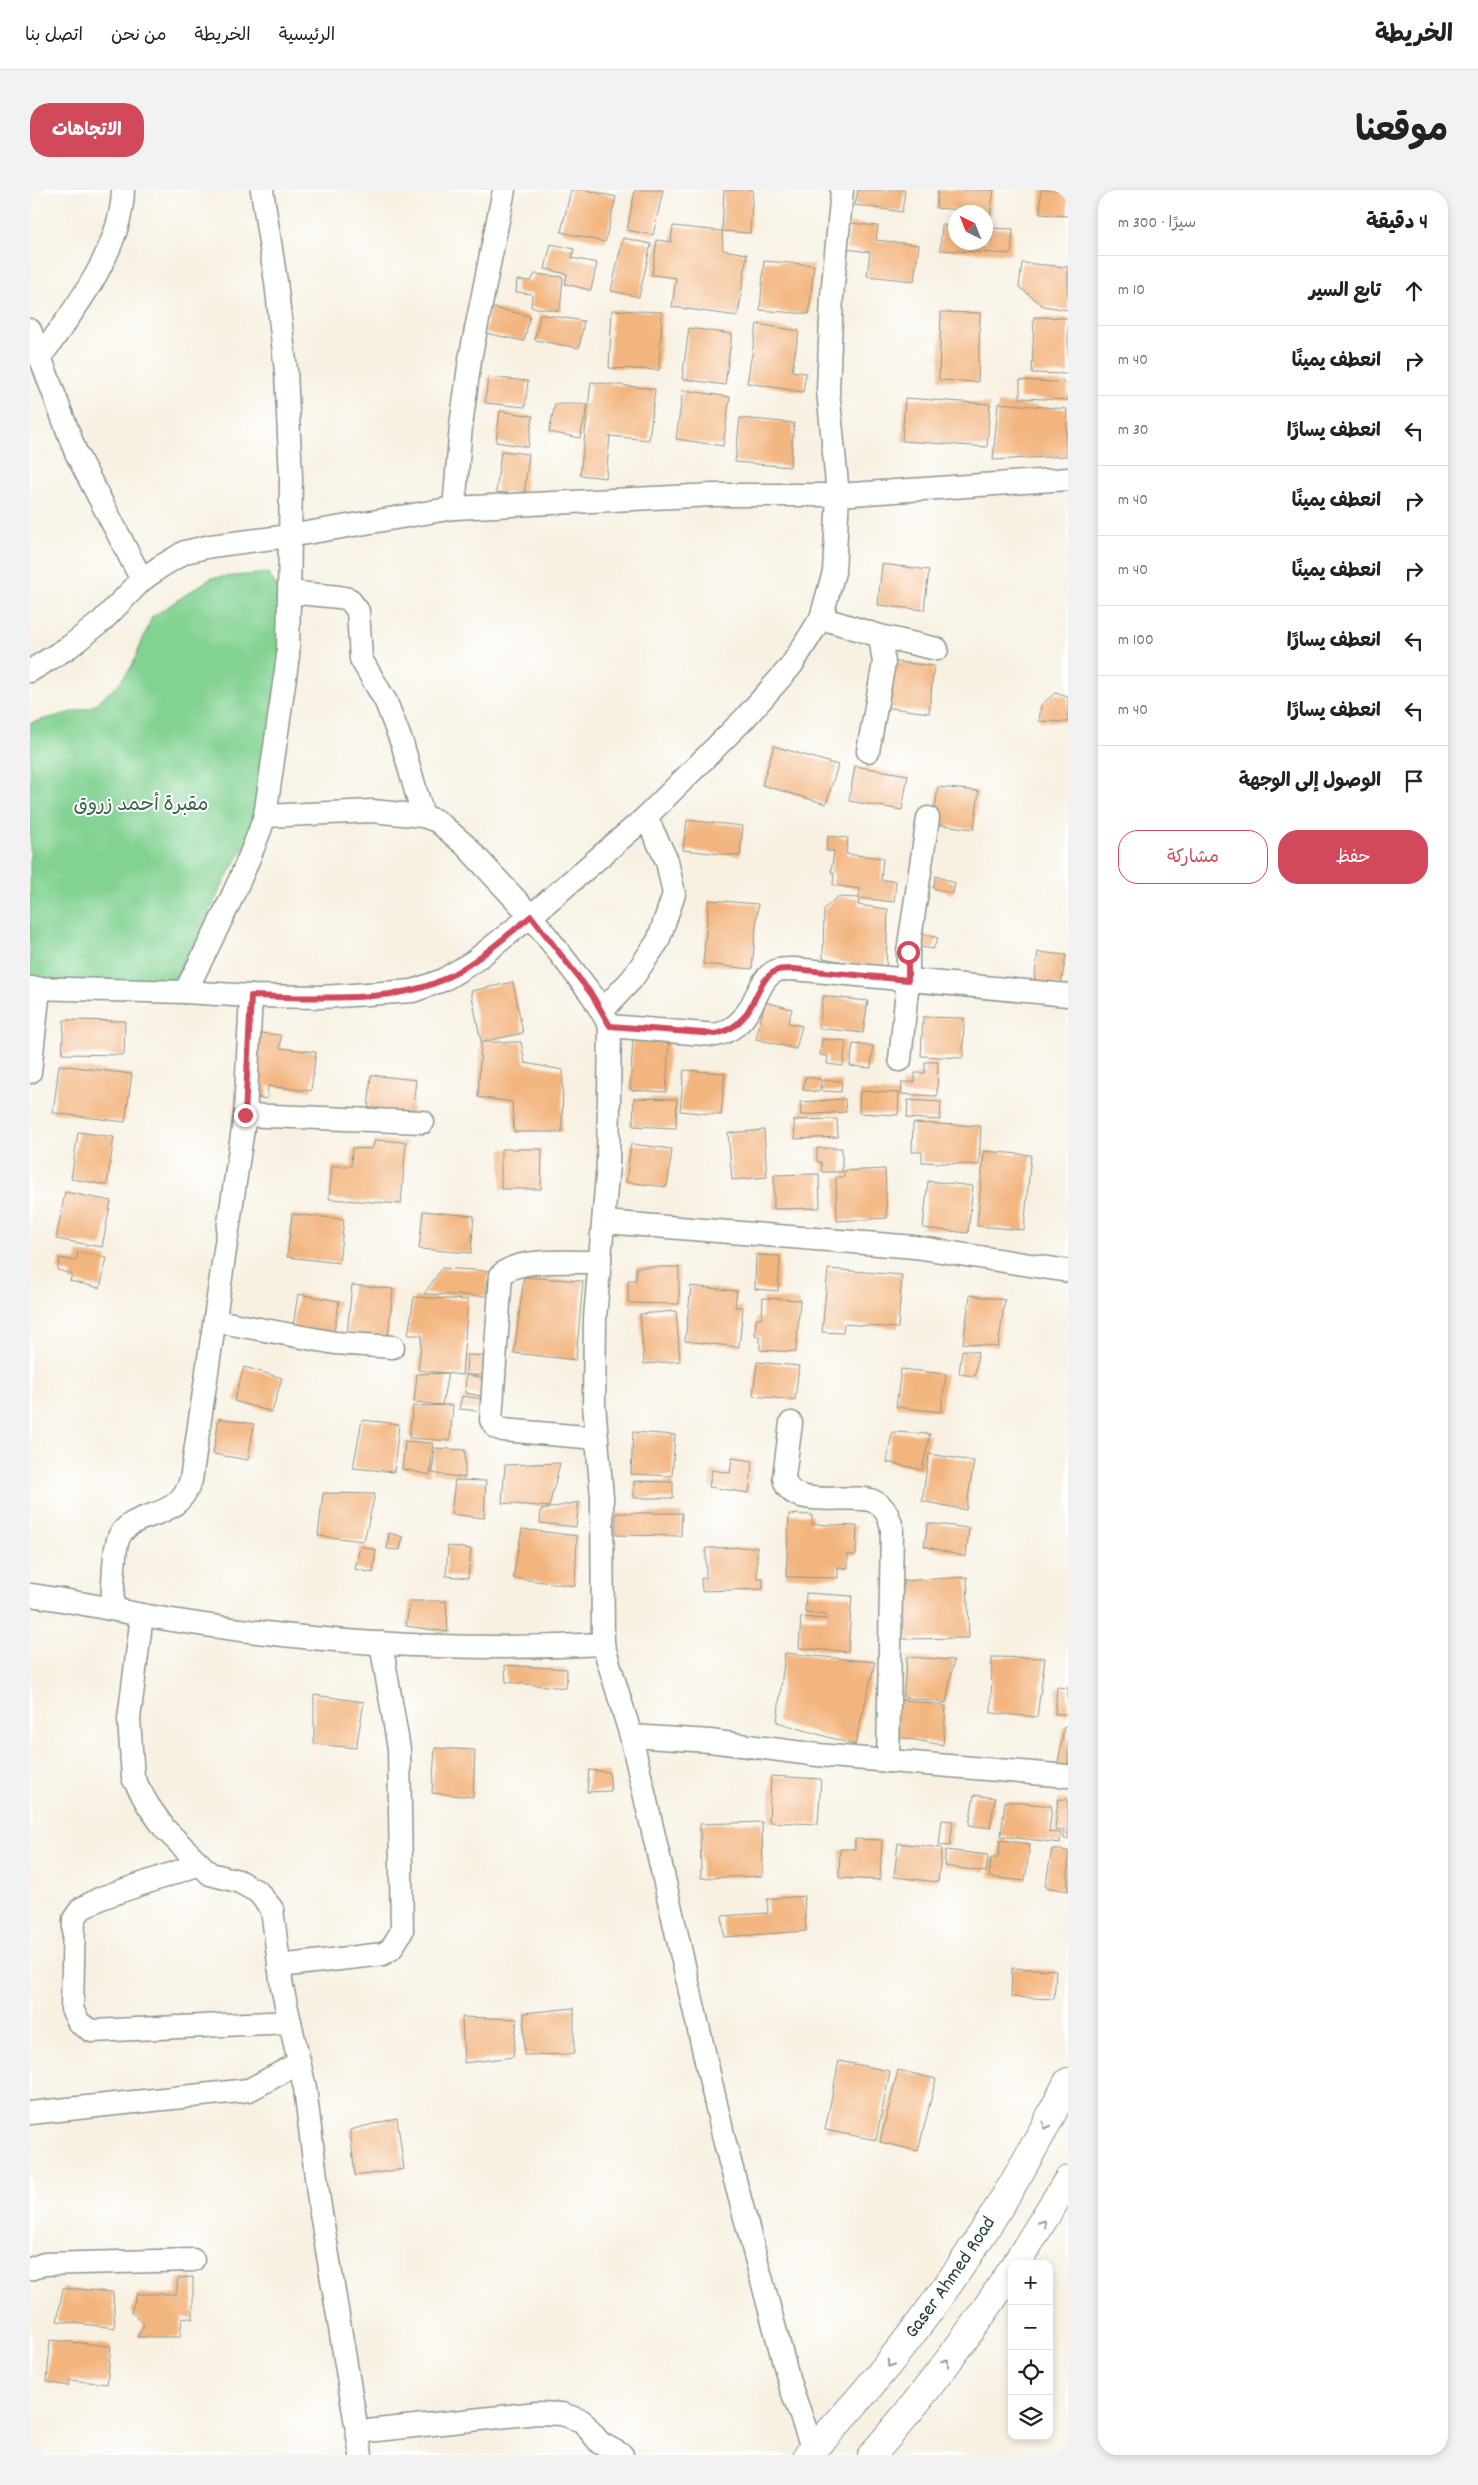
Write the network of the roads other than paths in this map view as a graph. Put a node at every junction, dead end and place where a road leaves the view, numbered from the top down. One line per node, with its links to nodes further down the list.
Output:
1 (123, 190): 6 (street)
2 (262, 190): 10 (street)
3 (504, 190): 9 (street)
4 (842, 190): 8 (street)
5 (30, 330): 6 (street)
6 (40, 357): 11 (street)
7 (1068, 479): 8 (street)
8 (838, 495): 9 (street); 13 (street)
9 (454, 508): 10 (street)
10 (289, 536): 11 (street); 12 (street)
11 (142, 580): 16 (street)
12 (289, 592): 18 (street); 19 (street)
13 (821, 618): 14 (street); 20 (street)
14 (880, 636): 15 (street); 17 (street)
15 (937, 649)
16 (30, 671)
17 (868, 752)
18 (265, 816): 19 (street); 25 (street)
19 (423, 816): 22 (street)
20 (646, 817): 22 (street); 28 (street)
21 (928, 818): 23 (street)
22 (531, 916): 27 (street); 28 (street)
23 (908, 980): 26 (street); 28 (street); 29 (street)
24 (34, 989): 25 (street); 30 (street)
25 (185, 992): 27 (street)
26 (1068, 995)
27 (251, 996): 31 (street)
28 (607, 1018): 33 (street)
29 (900, 1060)
30 (30, 1072)
31 (245, 1115): 32 (street); 36 (street)
32 (423, 1122)
33 (605, 1222): 34 (street); 35 (street)
34 (600, 1262): 39 (street); 39 (street)
35 (1068, 1271)
36 (216, 1320): 37 (street); 41 (street)
37 (393, 1347)
38 (791, 1423): 46 (street)
39 (596, 1438): 44 (street)
40 (30, 1595): 41 (street)
41 (112, 1608): 42 (street)
42 (142, 1615): 43 (street); 48 (street)
43 (381, 1643): 44 (street); 49 (street)
44 (603, 1644): 45 (street)
45 (632, 1736): 46 (street); 61 (street)
46 (888, 1761): 47 (street)
47 (1068, 1776)
48 (200, 1864): 49 (street); 50 (street)
49 (279, 1966): 50 (street)
50 (290, 2022): 51 (street)
51 (299, 2063): 53 (street); 59 (street)
52 (1068, 2082): 61 (main road, Gaser Ahmed Road, one-way to 61)
53 (30, 2113)
54 (1068, 2180): 56 (main road, one-way to 54)
55 (193, 2260): 57 (street)
56 (1018, 2260)
57 (30, 2269)
58 (1008, 2276): 64 (main road, one-way to 58)
59 (358, 2432): 60 (street); 62 (street)
60 (600, 2449): 63 (street)
61 (810, 2452)
62 (361, 2455)
63 (622, 2455)
64 (872, 2455)

